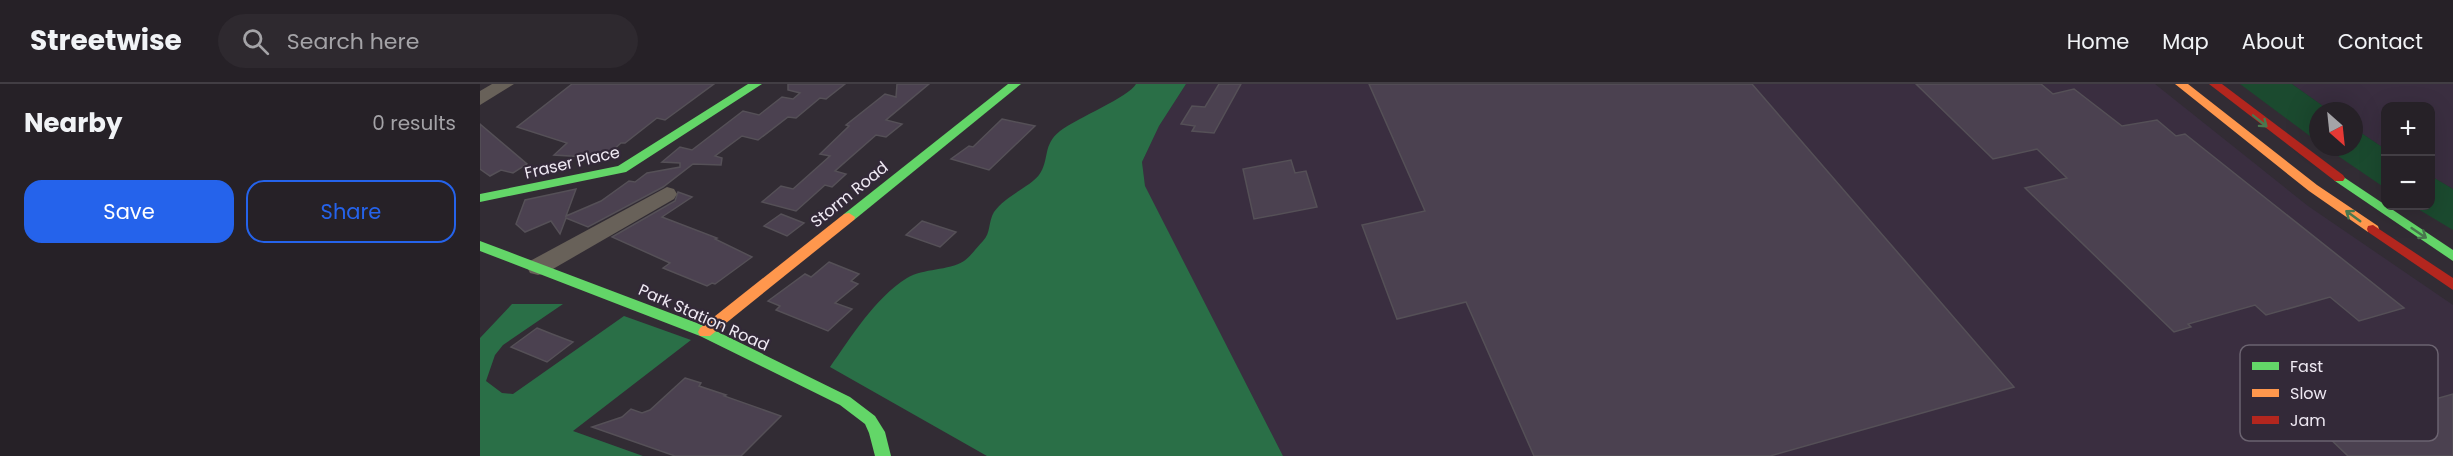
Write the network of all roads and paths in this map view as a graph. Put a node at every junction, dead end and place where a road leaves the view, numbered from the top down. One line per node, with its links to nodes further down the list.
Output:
1 (505, 84): 6 (street)
2 (756, 84): 8 (street, Fraser Place)
3 (1014, 84): 13 (street, Storm Road)
4 (2181, 84): 12 (street, one-way to 4)
5 (2215, 84): 10 (street, one-way to 10)
6 (480, 99)
7 (667, 194): 11 (street)
8 (480, 198)
9 (480, 246): 11 (street, Park Station Road)
10 (2453, 256)
11 (538, 267): 13 (street, Park Station Road)
12 (2453, 285)
13 (705, 332): 14 (street, Park Station Road)
14 (883, 456)

